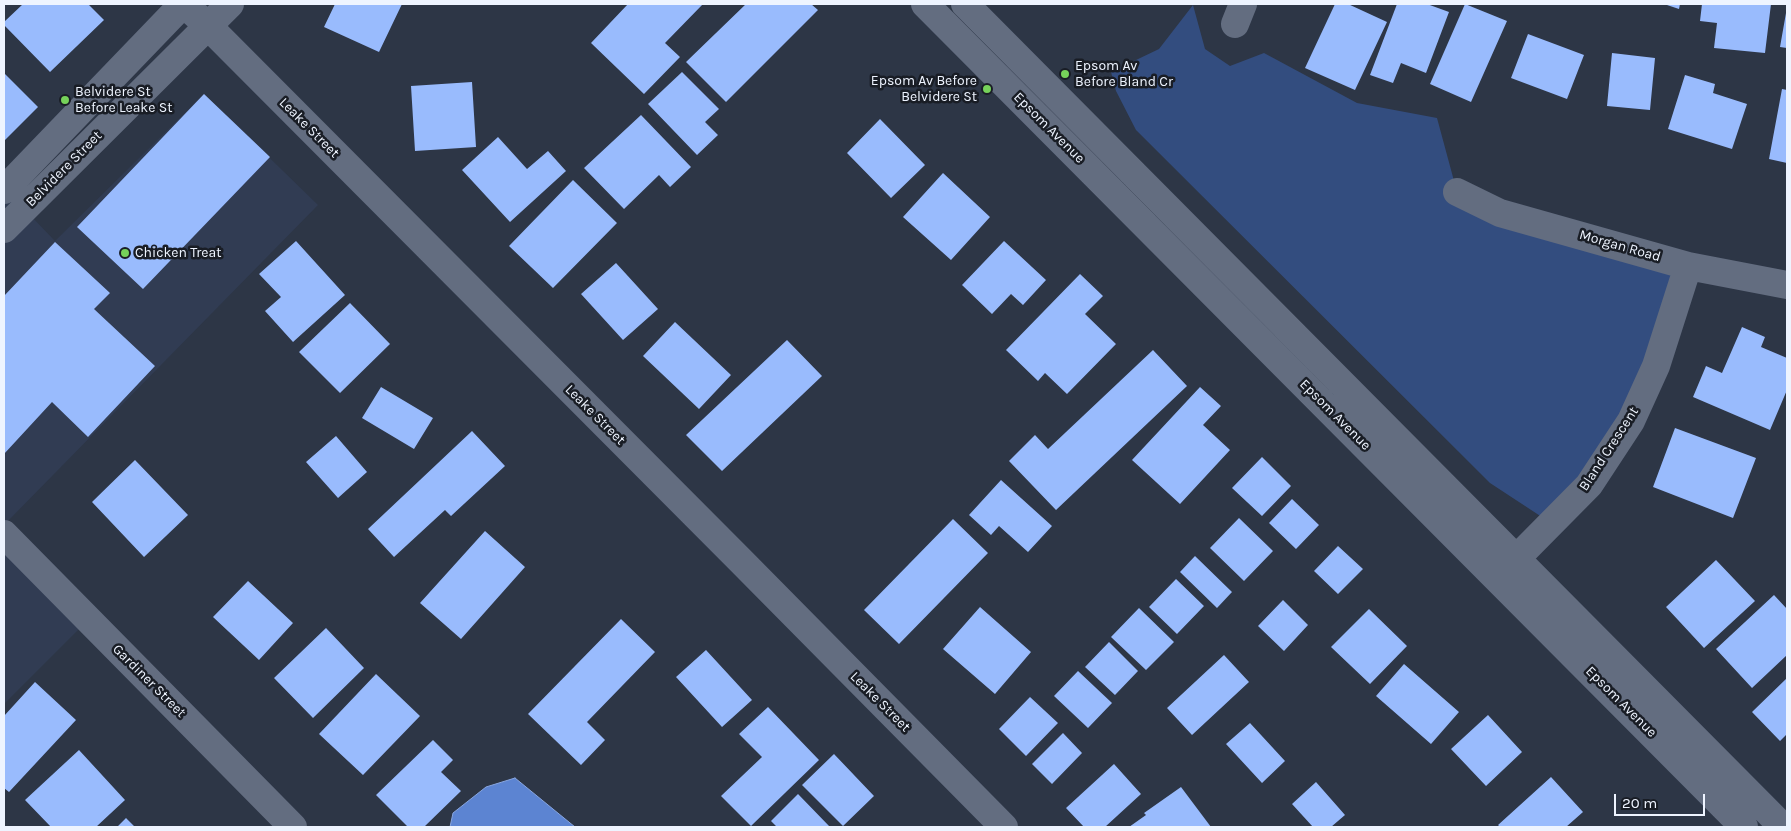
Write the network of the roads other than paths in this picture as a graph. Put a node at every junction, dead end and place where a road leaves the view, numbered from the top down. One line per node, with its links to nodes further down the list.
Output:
1 (184, 4): 5 (street, Leake Street); 6 (street, Belvidere Street)
2 (230, 4): 5 (street, Belvidere Street)
3 (925, 4): 12 (street, Epsom Avenue)
4 (965, 4): 12 (street, Epsom Avenue)
5 (208, 26): 8 (street, Belvidere Street); 14 (street, Leake Street)
6 (4, 190)
7 (1457, 192): 9 (street, Morgan Road)
8 (4, 229)
9 (1688, 266): 10 (street, Morgan Road); 12 (street, Bland Crescent)
10 (1787, 285)
11 (4, 534): 13 (street, Gardiner Street)
12 (1507, 568): 15 (street, Epsom Avenue); 16 (street, Epsom Avenue)
13 (294, 827)
14 (1004, 827)
15 (1744, 827)
16 (1783, 827)

